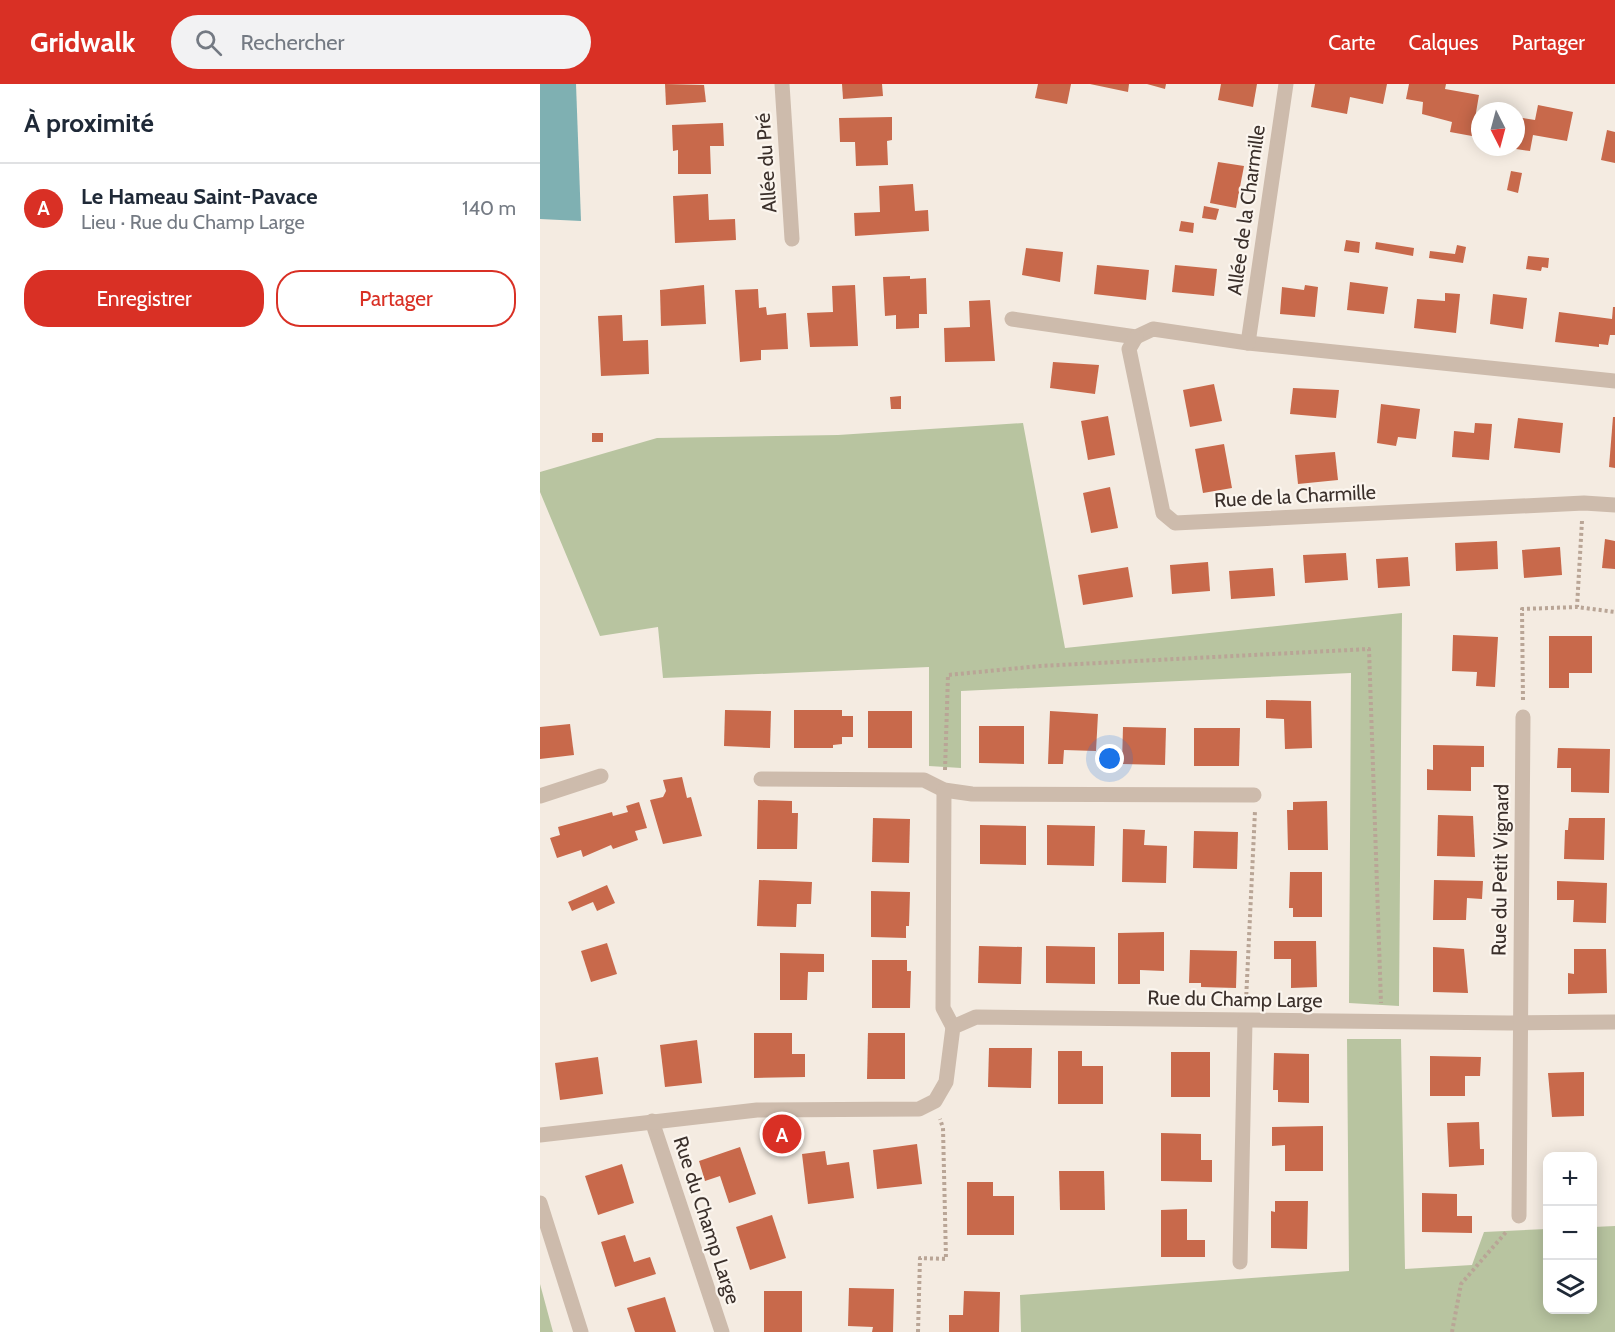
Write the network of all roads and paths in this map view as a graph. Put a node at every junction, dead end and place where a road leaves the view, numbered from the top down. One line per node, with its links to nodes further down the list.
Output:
1 (782, 84): 3 (street, Allée du Pré)
2 (1286, 84): 6 (street, Allée de la Charmille)
3 (792, 239)
4 (1012, 319): 5 (street)
5 (1136, 337): 6 (street); 8 (street, Rue de la Charmille)
6 (1248, 343): 7 (street)
7 (1615, 381)
8 (1584, 503): 9 (street, Rue de la Charmille); 10 (path)
9 (1615, 505)
10 (1577, 607): 11 (path); 12 (path)
11 (1615, 612)
12 (1523, 717): 21 (street, Rue du Petit Vignard)
13 (601, 776): 17 (street)
14 (761, 779): 15 (street)
15 (944, 790): 16 (street); 19 (path); 22 (street)
16 (1254, 795): 18 (path)
17 (540, 796)
18 (1245, 1021): 19 (street, Rue du Champ Large); 22 (street, Rue du Champ Large); 28 (street)
19 (1381, 1022): 21 (street, Rue du Champ Large)
20 (1615, 1022): 21 (street)
21 (1520, 1023): 27 (street, Rue du Petit Vignard)
22 (953, 1027): 23 (street)
23 (935, 1101): 24 (street, Rue du Champ Large); 31 (path)
24 (652, 1121): 25 (street, Rue du Champ Large); 30 (street, Rue du Champ Large)
25 (540, 1135)
26 (540, 1203): 29 (street)
27 (1519, 1216): 32 (path)
28 (1240, 1262)
29 (581, 1332)
30 (722, 1332)
31 (918, 1332)
32 (1452, 1332)

